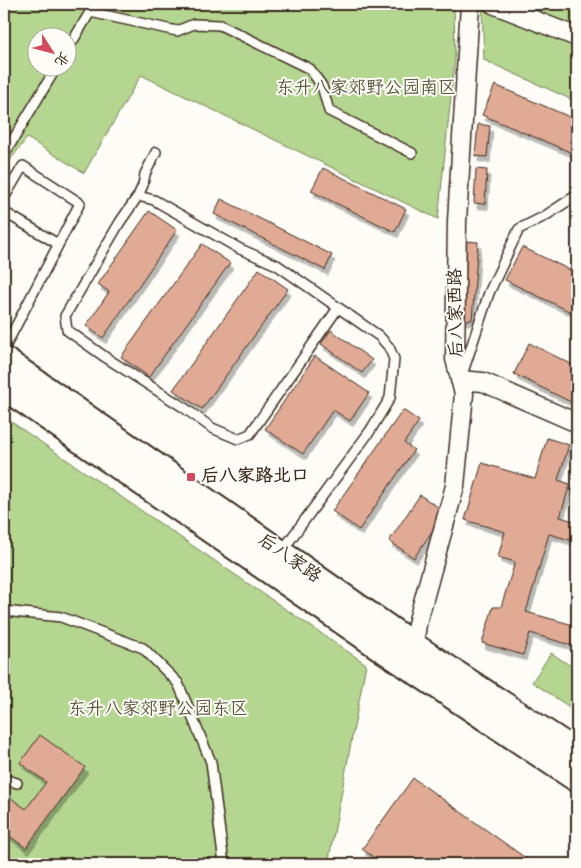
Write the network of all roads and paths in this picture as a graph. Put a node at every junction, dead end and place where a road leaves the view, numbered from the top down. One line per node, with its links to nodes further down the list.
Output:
1 (470, 4): 17 (street, 后八家西路)
2 (493, 4): 4 (street)
3 (78, 32): 7 (lane)
4 (577, 37)
5 (50, 78): 8 (lane)
6 (156, 152): 10 (lane)
7 (412, 153)
8 (4, 155)
9 (577, 195): 17 (lane)
10 (138, 196): 14 (lane); 14 (lane)
11 (4, 198): 13 (lane)
12 (4, 212): 13 (lane)
13 (58, 244): 15 (lane)
14 (338, 308): 20 (lane)
15 (4, 349)
16 (4, 360): 20 (main road, 后八家路)
17 (460, 380): 19 (street); 22 (street, 后八家西路)
18 (4, 387): 25 (main road, 后八家路)
19 (577, 423)
20 (280, 553): 22 (main road, 后八家路)
21 (4, 611): 27 (lane)
22 (414, 646): 23 (main road, 后八家路)
23 (577, 752)
24 (4, 779): 26 (lane)
25 (577, 779)
26 (17, 784)
27 (224, 864)

